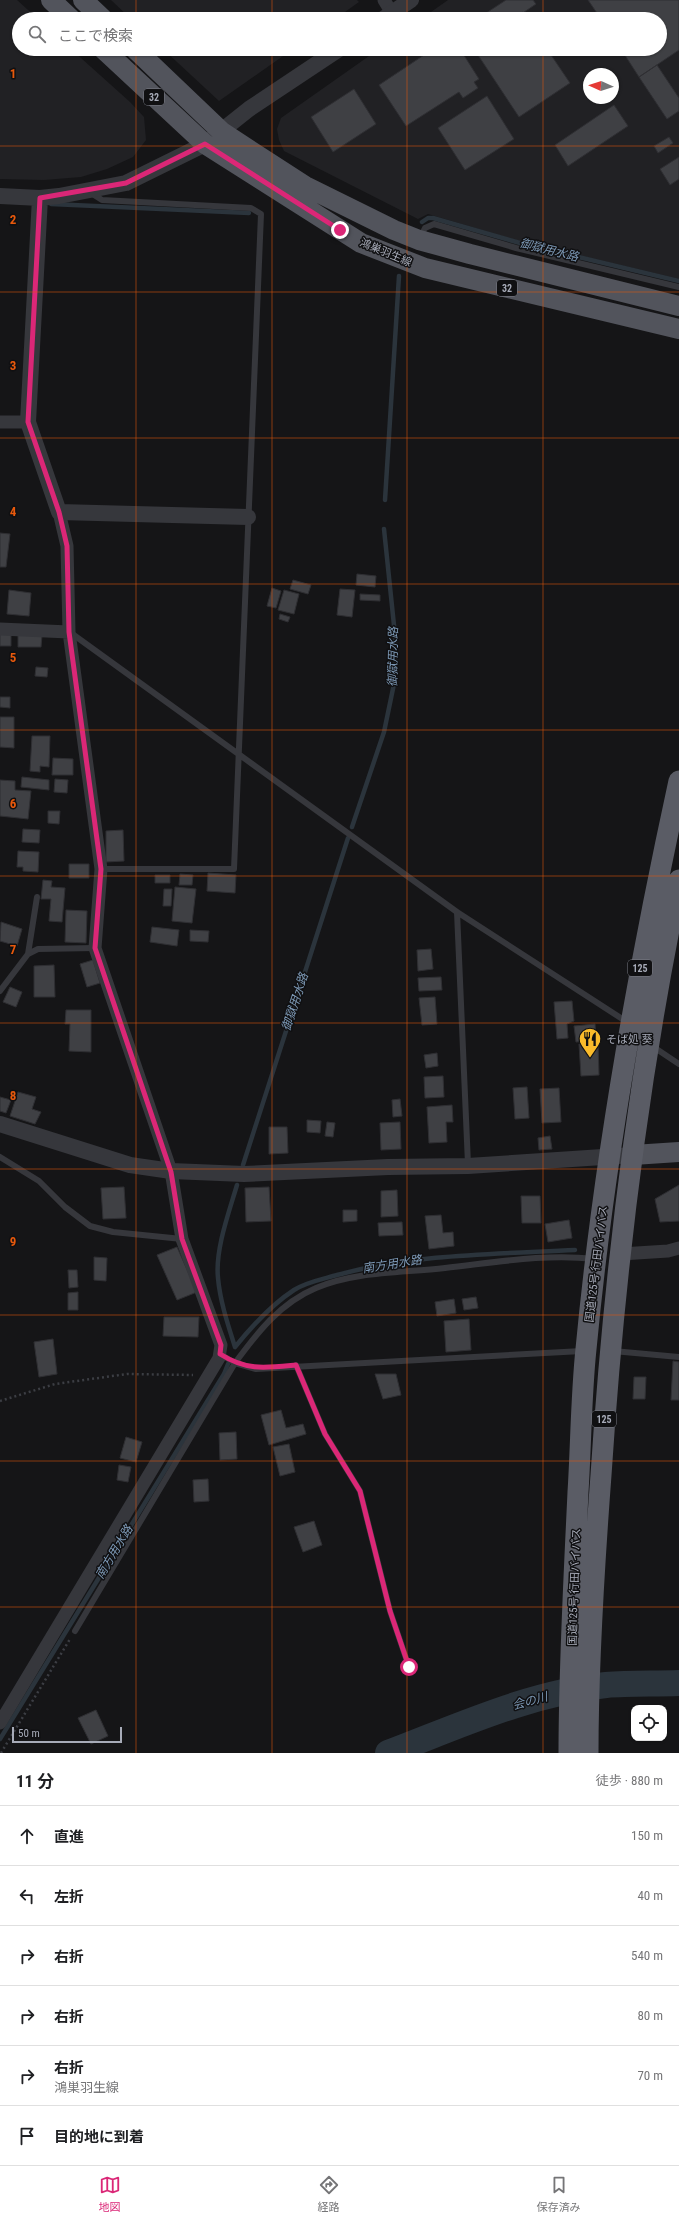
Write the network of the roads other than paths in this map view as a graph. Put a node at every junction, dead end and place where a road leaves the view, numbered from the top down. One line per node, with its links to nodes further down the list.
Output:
1 (50, 0): 5 (main road)
2 (83, 0): 6 (main road)
3 (411, 0): 4 (street)
4 (386, 11)
5 (63, 12)
6 (96, 12)
7 (111, 56): 11 (main road, 鴻巣羽生線 / 32)
8 (142, 56): 10 (main road, 32)
9 (328, 56): 10 (street)
10 (222, 132): 11 (street); 15 (main road, 32)
11 (205, 144): 12 (street); 18 (main road, 鴻巣羽生線 / 32)
12 (87, 191): 14 (street); 22 (lane)
13 (0, 196): 14 (street)
14 (40, 198): 20 (street)
15 (419, 240): 16 (lane); 17 (main road, 32)
16 (679, 287)
17 (679, 306)
18 (679, 329)
19 (0, 422): 20 (street)
20 (28, 422): 21 (street)
21 (59, 512): 22 (street); 24 (street)
22 (248, 517): 25 (lane)
23 (0, 629): 24 (street)
24 (69, 632): 25 (lane); 27 (street)
25 (238, 755): 27 (lane); 30 (lane)
26 (679, 781): 34 (highway, 国道125号 行田バイパス / 125)
27 (101, 869): 31 (street)
28 (679, 880): 35 (highway, 国道125号 行田バイパス / 125)
29 (37, 897): 32 (lane)
30 (457, 912): 34 (lane); 42 (lane)
31 (95, 948): 32 (lane); 43 (street)
32 (28, 954): 33 (lane)
33 (0, 991)
34 (630, 1024): 41 (highway, 国道125号 行田バイパス / 125)
35 (649, 1044): 36 (lane); 39 (highway, 国道125号 行田バイパス / 125)
36 (679, 1064)
37 (0, 1124): 43 (street)
38 (679, 1152): 39 (main road)
39 (633, 1155): 41 (street); 46 (highway, 国道125号 行田バイパス / 125)
40 (0, 1157): 44 (lane)
41 (609, 1157): 42 (street); 47 (highway, 国道125号 行田バイパス / 125)
42 (468, 1166): 43 (street)
43 (171, 1172): 44 (street)
44 (182, 1239): 50 (street)
45 (679, 1248): 46 (street)
46 (621, 1254): 49 (highway, 国道125号 行田バイパス / 125)
47 (596, 1259): 48 (highway, 国道125号 行田バイパス / 125); 52 (lane)
48 (586, 1351): 53 (lane); 56 (highway, 国道125号 行田バイパス / 125)
49 (609, 1351): 51 (lane); 56 (highway, 国道125号 行田バイパス / 125)
50 (220, 1354): 52 (lane); 58 (street)
51 (679, 1357)
52 (235, 1364): 53 (lane); 54 (lane)
53 (296, 1365): 55 (lane)
54 (75, 1631)
55 (409, 1667)
56 (579, 1685): 57 (highway, 国道125号 行田バイパス / 125)
57 (578, 1710): 59 (highway, 国道125号 行田バイパス / 125); 60 (highway, 国道125号 行田バイパス / 125)
58 (0, 1723)
59 (569, 1753)
60 (588, 1753)

